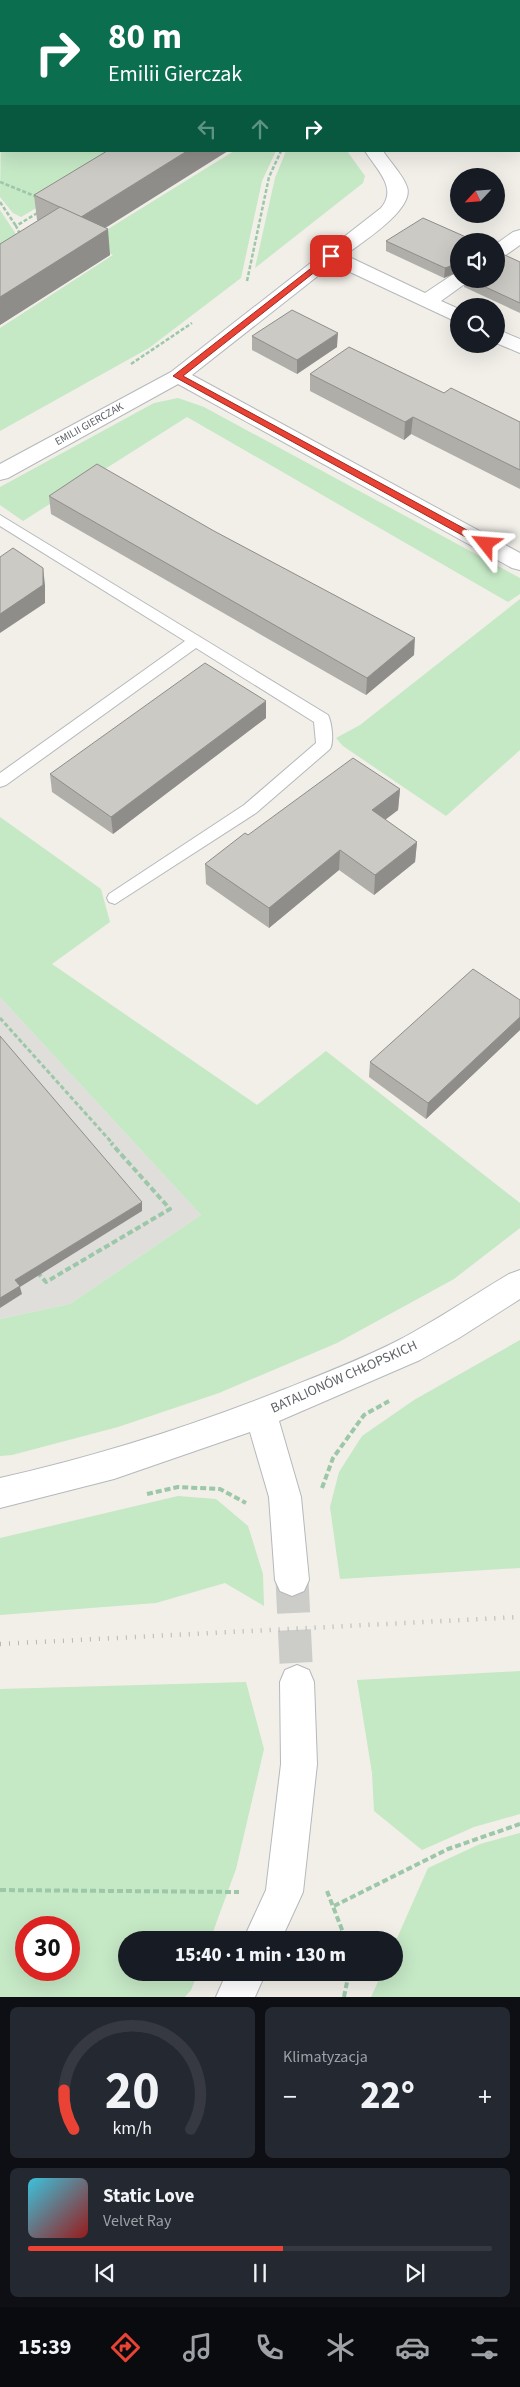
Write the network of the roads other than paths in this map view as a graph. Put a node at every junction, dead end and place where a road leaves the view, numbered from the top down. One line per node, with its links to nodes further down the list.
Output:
1 (375, 152): 4 (street, EMILII GIERCZAK)
2 (520, 236): 3 (street)
3 (505, 247)
4 (331, 256): 6 (street); 10 (street, EMILII GIERCZAK)
5 (450, 285): 6 (street)
6 (427, 301): 7 (street)
7 (450, 312)
8 (505, 340): 9 (street)
9 (520, 347)
10 (178, 376): 11 (street, EMILII GIERCZAK); 13 (street)
11 (0, 473)
12 (0, 520): 14 (lane)
13 (520, 563)
14 (195, 642): 15 (lane); 16 (lane)
15 (0, 781)
16 (115, 898)
17 (520, 1282): 18 (street, BATALIONÓW CHŁOPSKICH)
18 (261, 1414): 19 (street); 20 (street, BATALIONÓW CHŁOPSKICH)
19 (0, 1493)
20 (292, 1580)
21 (298, 1682): 22 (street)
22 (266, 1931)
23 (243, 1981): 24 (street)
24 (235, 1997)

